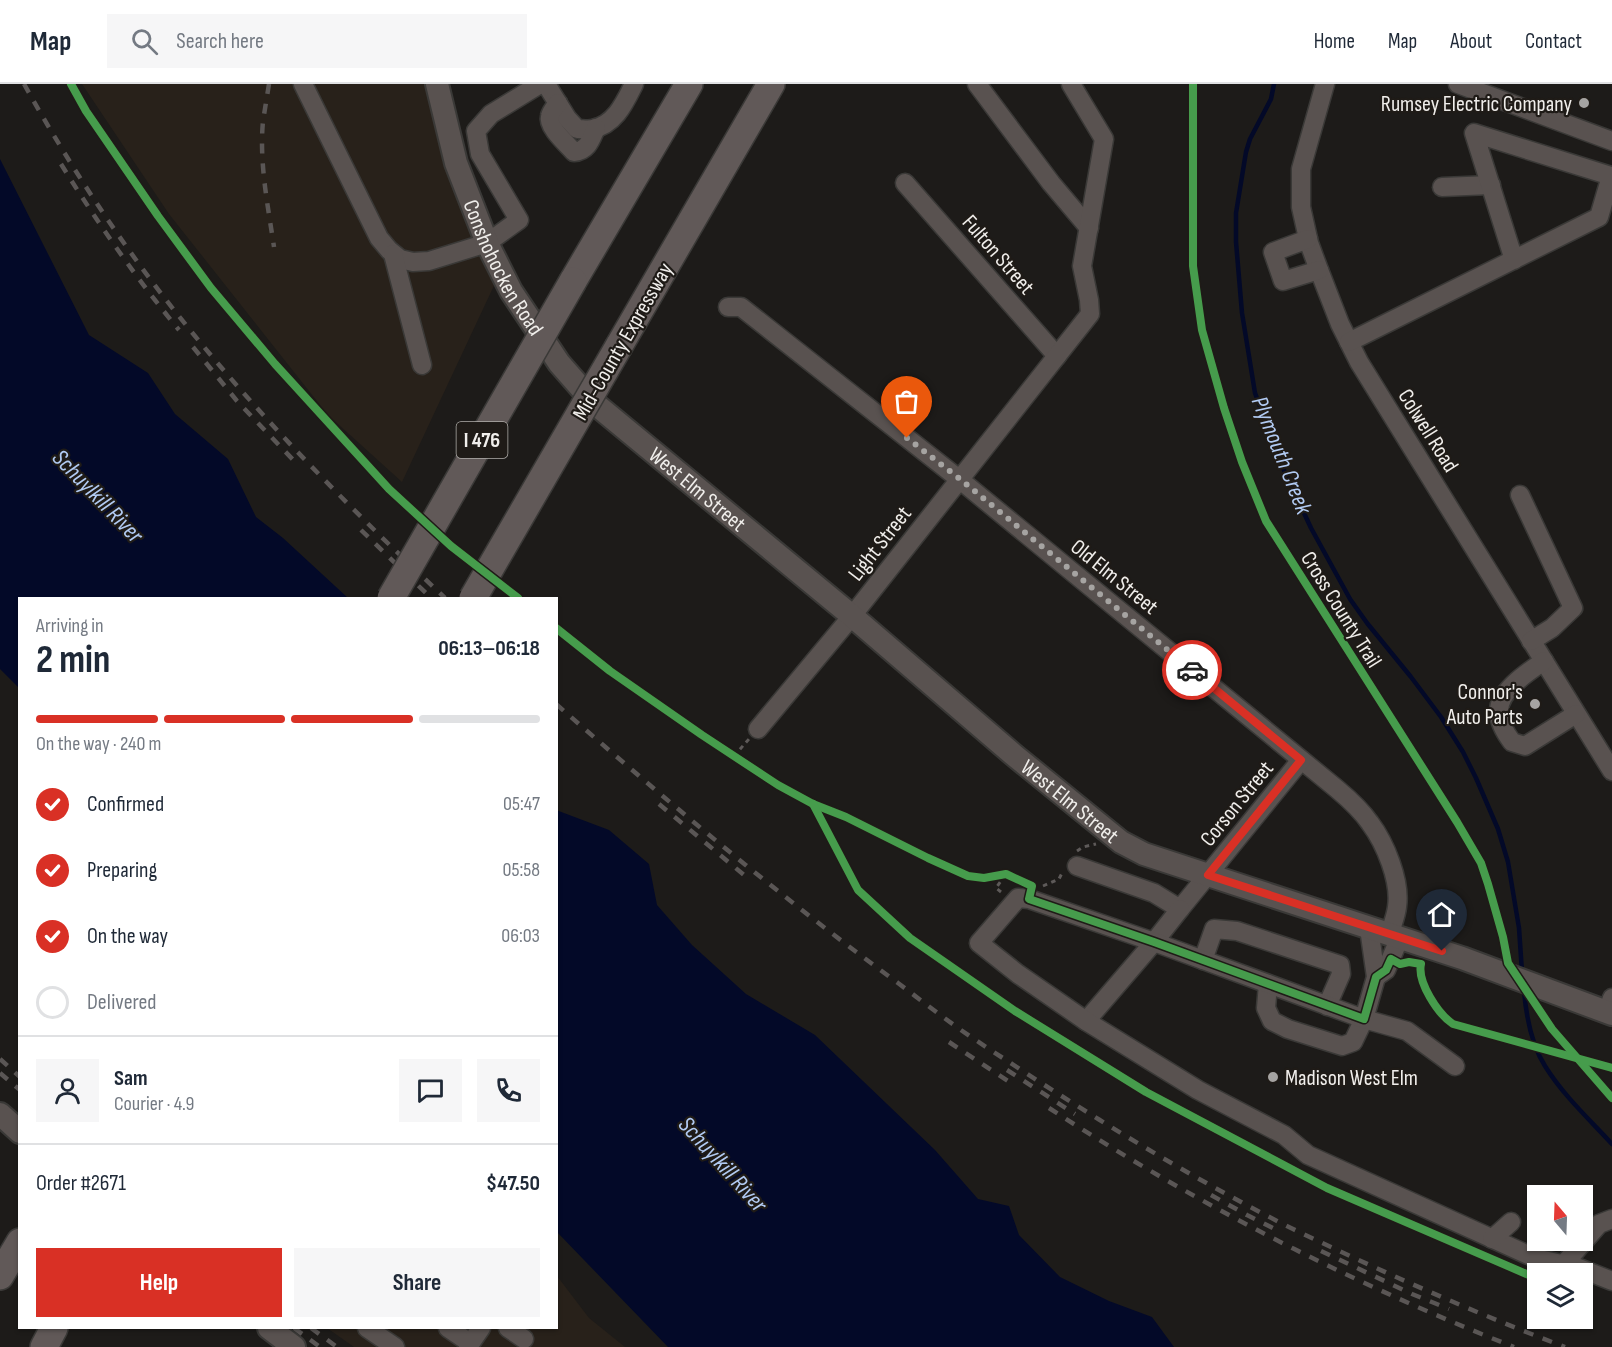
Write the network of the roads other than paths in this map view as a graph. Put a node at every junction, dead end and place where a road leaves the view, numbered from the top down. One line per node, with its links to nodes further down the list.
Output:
1 (303, 84): 19 (street)
2 (437, 84): 18 (main road, Conshohocken Road)
3 (540, 84): 18 (street)
4 (546, 84): 5 (street)
5 (634, 84)
6 (689, 84): 29 (highway, I 476, bridge)
7 (771, 84): 30 (highway, Mid-County Expressway, bridge)
8 (977, 84): 16 (street)
9 (1071, 84): 16 (street, Light Street)
10 (1325, 84): 17 (street, Colwell Road)
11 (1458, 84): 12 (street)
12 (1612, 141)
13 (905, 183): 24 (street, Fulton Street)
14 (1491, 184): 15 (street); 20 (street); 20 (street)
15 (1442, 187)
16 (1089, 228): 24 (street, Light Street)
17 (1308, 239): 21 (street, Colwell Road); 21 (street)
18 (487, 243): 19 (street); 26 (main road, Conshohocken Road)
19 (393, 254): 25 (street)
20 (1514, 260): 23 (street)
21 (1319, 270): 23 (street, Colwell Road)
22 (728, 307): 27 (street, Old Elm Street)
23 (1349, 342): 32 (street, Colwell Road)
24 (1057, 356): 27 (street, Light Street)
25 (422, 365)
26 (620, 425): 31 (main road, West Elm Street)
27 (960, 479): 31 (street, Light Street); 36 (street, Old Elm Street)
28 (1520, 495): 32 (street)
29 (392, 597)
30 (474, 597)
31 (852, 616): 35 (street, Light Street); 39 (main road, West Elm Street)
32 (1531, 641): 33 (street, Colwell Road)
33 (1544, 662): 34 (street, Colwell Road); 34 (street)
34 (1576, 714): 37 (street, Colwell Road)
35 (758, 729)
36 (1301, 760): 39 (street, Corson Street); 41 (street, Old Elm Street)
37 (1612, 771)
38 (1077, 866): 40 (street)
39 (1208, 875): 40 (street, Corson Street); 41 (main road, West Elm Street)
40 (1180, 909): 42 (street, Corson Street)
41 (1386, 933): 44 (street); 44 (street); 47 (main road, West Elm Street)
42 (1154, 942): 43 (street); 49 (street, Corson Street); 49 (street)
43 (1203, 960): 45 (street); 46 (street)
44 (1376, 977): 48 (street)
45 (1268, 984): 46 (street); 48 (street)
46 (1328, 1006): 48 (street)
47 (1610, 1008)
48 (1364, 1019): 50 (street)
49 (1086, 1021): 55 (street)
50 (1455, 1066)
51 (0, 1114): 52 (main road)
52 (18, 1130)
53 (1612, 1219): 58 (street)
54 (1511, 1222): 55 (street)
55 (1492, 1239): 57 (street)
56 (18, 1245): 60 (highway)
57 (1559, 1263)
58 (1565, 1263)
59 (1593, 1274): 61 (street)
60 (0, 1275)
61 (1612, 1281)
62 (53, 1329): 70 (highway)
63 (270, 1329): 71 (main road)
64 (368, 1329): 72 (street)
65 (449, 1329): 69 (street)
66 (481, 1329): 69 (street)
67 (509, 1329): 68 (street)
68 (524, 1340)
69 (469, 1345)
70 (44, 1347)
71 (294, 1347)
72 (395, 1347)

